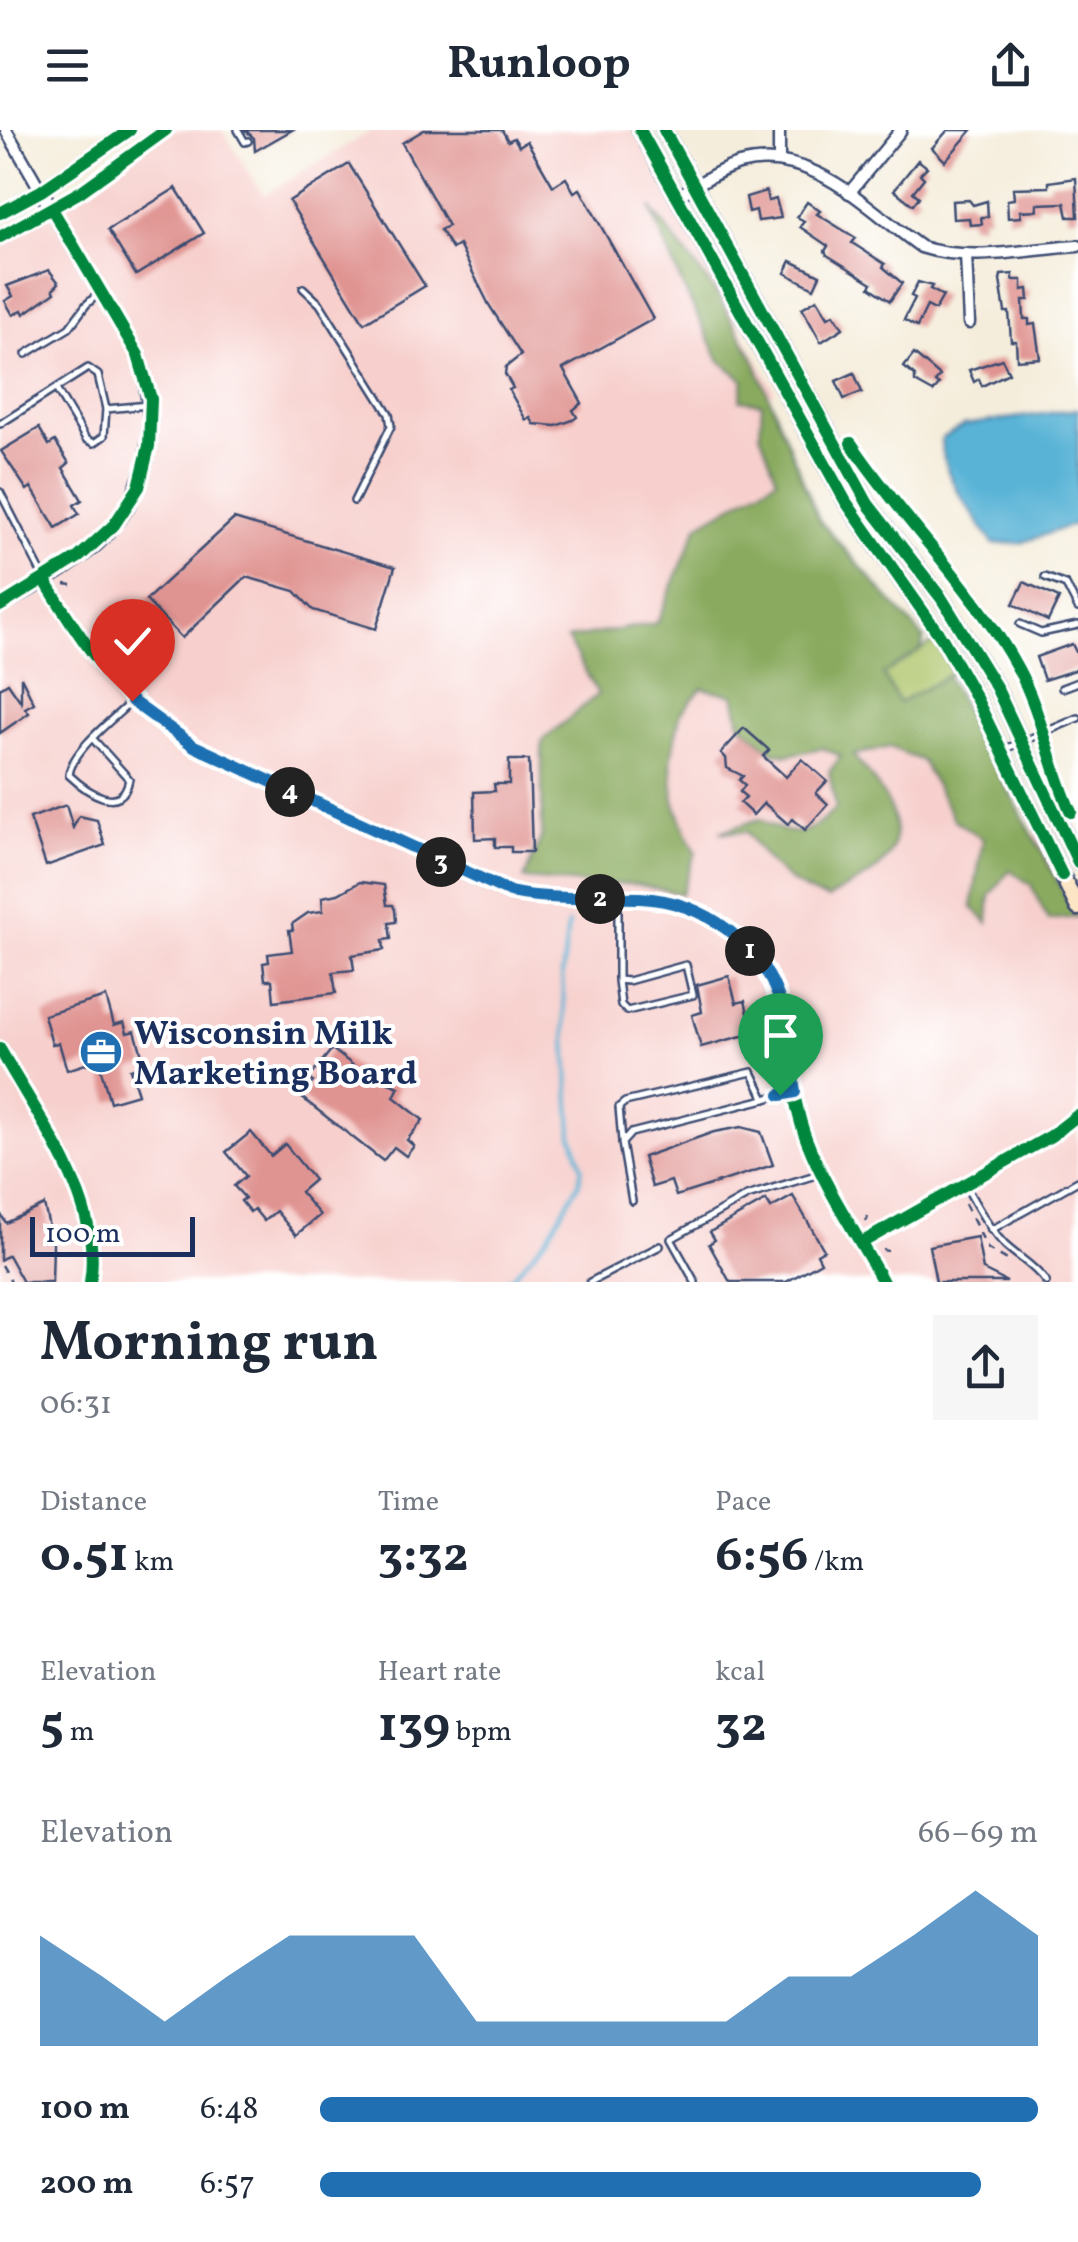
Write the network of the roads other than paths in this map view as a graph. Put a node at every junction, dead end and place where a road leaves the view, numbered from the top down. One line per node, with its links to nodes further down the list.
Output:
1 (6, 130): 12 (street)
2 (130, 130): 12 (street)
3 (166, 130): 15 (street)
4 (238, 130): 9 (lane)
5 (640, 130): 14 (main road)
6 (664, 130): 11 (main road)
7 (779, 130): 10 (street)
8 (900, 130): 13 (street)
9 (248, 141)
10 (779, 160): 11 (street); 13 (street)
11 (696, 186): 14 (street); 41 (main road)
12 (42, 191): 15 (street); 16 (street)
13 (850, 193): 19 (street)
14 (678, 196): 42 (main road)
15 (52, 209): 17 (street); 21 (street)
16 (0, 213)
17 (0, 237)
18 (1078, 246): 19 (street)
19 (966, 254): 22 (street)
20 (303, 288): 29 (lane)
21 (103, 290): 23 (lane); 25 (street)
22 (969, 323)
23 (26, 354)
24 (56, 388): 26 (lane); 26 (lane); 27 (lane)
25 (151, 405): 26 (lane); 31 (street)
26 (106, 409)
27 (0, 424)
28 (0, 492): 31 (lane)
29 (354, 501)
30 (1046, 577): 33 (lane)
31 (44, 579): 32 (street); 38 (street)
32 (1, 603)
33 (1078, 608)
34 (1020, 624): 35 (lane)
35 (1078, 625)
36 (1078, 682): 37 (lane)
37 (1062, 688)
38 (132, 701): 40 (lane); 44 (street)
39 (1078, 718): 41 (lane)
40 (92, 739): 40 (lane)
41 (1021, 742): 42 (lane); 43 (main road)
42 (1000, 751): 45 (main road)
43 (1078, 862)
44 (618, 898): 46 (lane); 48 (street)
45 (1078, 908)
46 (618, 980): 46 (lane)
47 (0, 1049): 59 (street)
48 (795, 1092): 49 (lane); 52 (street)
49 (764, 1099): 51 (lane); 51 (lane)
50 (1078, 1115): 54 (street)
51 (622, 1143): 55 (lane)
52 (822, 1172): 57 (street); 61 (lane)
53 (1078, 1181): 56 (lane)
54 (965, 1186): 56 (lane); 57 (street)
55 (632, 1201)
56 (990, 1230): 63 (lane)
57 (862, 1243): 62 (street)
58 (660, 1246): 60 (lane)
59 (90, 1282)
60 (590, 1282)
61 (695, 1282)
62 (883, 1282)
63 (1046, 1282)

